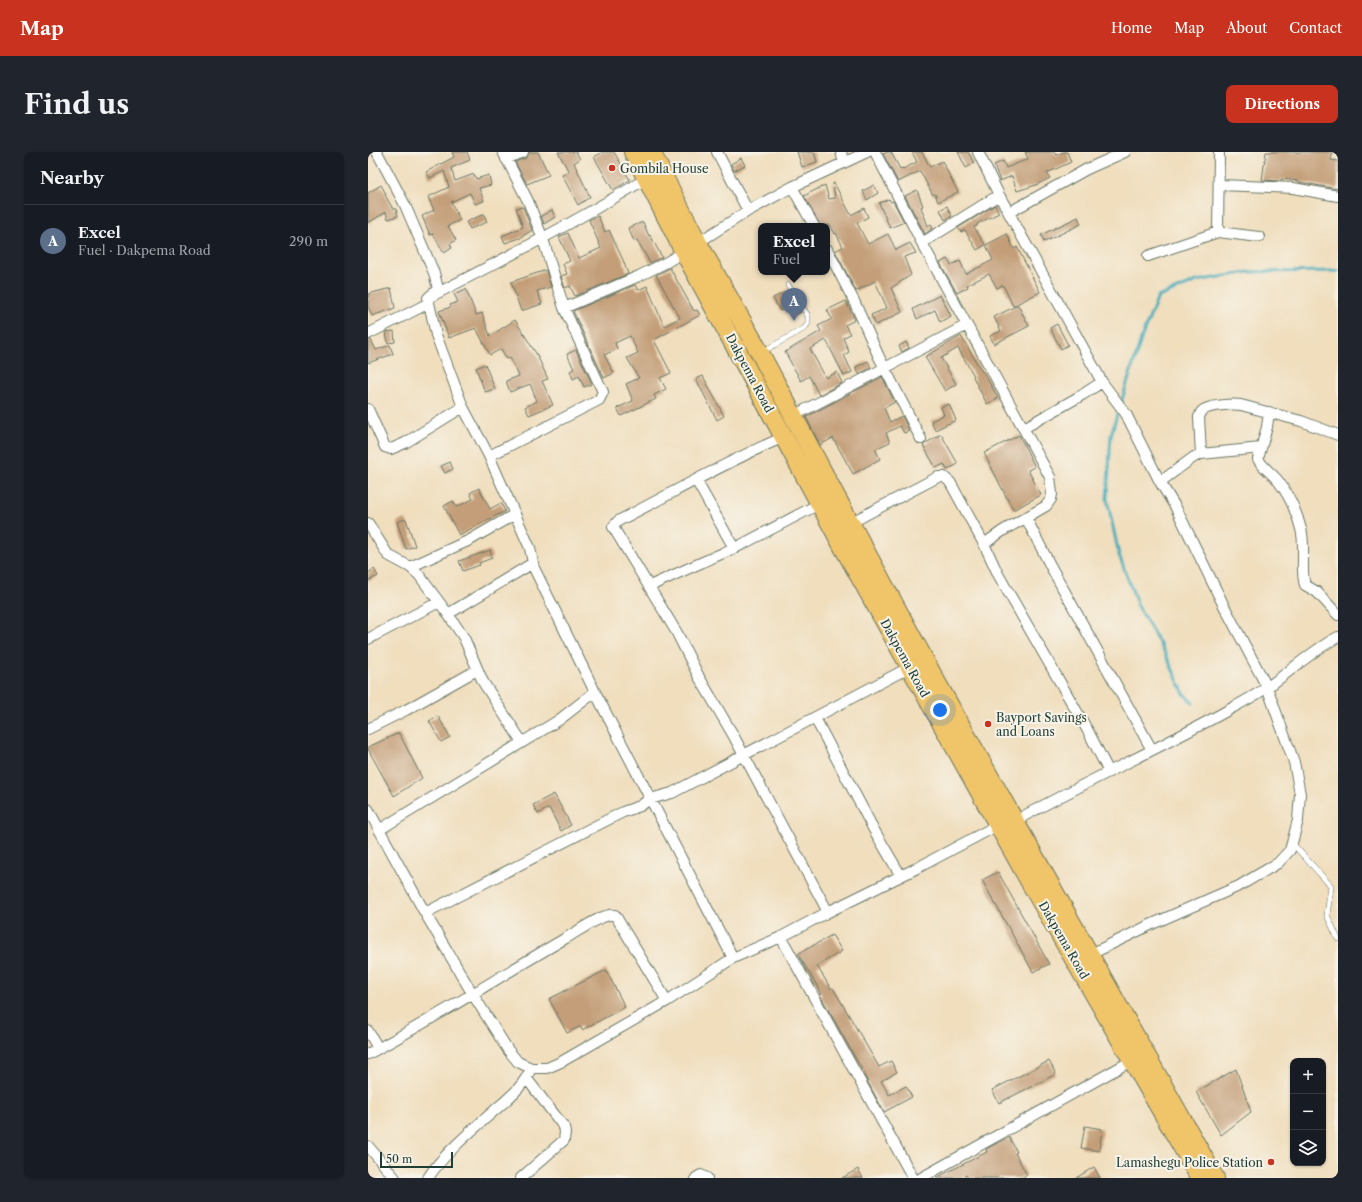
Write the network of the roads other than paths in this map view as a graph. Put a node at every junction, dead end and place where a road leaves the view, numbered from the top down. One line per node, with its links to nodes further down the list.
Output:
1 (377, 152): 30 (street)
2 (523, 152): 12 (street)
3 (633, 152): 14 (highway, Dakpema Road)
4 (651, 152): 26 (highway, Dakpema Road)
5 (717, 152): 19 (street)
6 (841, 152): 13 (street)
7 (867, 152): 13 (street)
8 (875, 152): 25 (street)
9 (978, 152): 17 (street)
10 (1125, 152): 20 (street)
11 (1219, 152): 15 (street)
12 (505, 156): 24 (street)
13 (844, 163): 16 (street)
14 (647, 178): 24 (street); 26 (highway, Dakpema Road)
15 (1218, 185): 18 (street); 22 (street)
16 (792, 187): 19 (street); 21 (street)
17 (999, 194): 20 (street); 25 (street)
18 (1338, 196)
19 (748, 211): 26 (street)
20 (1010, 212): 36 (street)
21 (812, 223)
22 (1218, 232): 23 (street); 28 (street)
23 (1259, 237)
24 (543, 239): 30 (street); 31 (street)
25 (922, 243): 32 (street)
26 (691, 247): 31 (street); 34 (highway, Dakpema Road); 43 (highway, Dakpema Road)
27 (830, 255): 35 (street)
28 (1148, 256)
29 (788, 285): 34 (lane)
30 (428, 298): 33 (street); 37 (street)
31 (564, 308): 47 (street)
32 (967, 325): 35 (street); 41 (street)
33 (368, 334)
34 (760, 353): 40 (highway, Dakpema Road)
35 (885, 368): 40 (street); 44 (street)
36 (1102, 382): 41 (street); 49 (street)
37 (463, 407): 38 (street); 47 (street)
38 (368, 409)
39 (1269, 412): 42 (street); 45 (street); 46 (street)
40 (793, 416): 54 (highway, Dakpema Road)
41 (1024, 428): 52 (street)
42 (1338, 435)
43 (784, 437): 48 (street); 50 (highway, Dakpema Road)
44 (921, 439)
45 (1261, 448): 46 (street); 62 (street)
46 (1201, 454): 49 (street)
47 (489, 456): 51 (street)
48 (696, 480): 56 (street); 59 (street)
49 (1160, 482): 67 (street)
50 (819, 504): 56 (street); 65 (highway, Dakpema Road)
51 (515, 514): 57 (street); 58 (street)
52 (1026, 518): 55 (street); 72 (street)
53 (368, 523): 58 (street)
54 (850, 523): 55 (street); 77 (highway, Dakpema Road)
55 (984, 544): 74 (street)
56 (734, 548): 59 (street)
57 (533, 563): 61 (street); 68 (street)
58 (410, 567): 60 (street)
59 (650, 586): 73 (street)
60 (439, 602): 61 (street); 64 (street)
61 (448, 614): 66 (street)
62 (1338, 615)
63 (1338, 637): 67 (street)
64 (368, 639)
65 (910, 667): 69 (street); 77 (highway, Dakpema Road)
66 (477, 670): 70 (street); 71 (street)
67 (1267, 687): 72 (street); 79 (street)
68 (595, 692): 71 (street); 75 (street)
69 (815, 718): 73 (street); 80 (street)
70 (368, 729)
71 (522, 742): 78 (street)
72 (1152, 750): 74 (street)
73 (744, 756): 75 (street); 83 (street)
74 (1109, 772): 77 (street)
75 (650, 799): 84 (street); 88 (street)
76 (368, 809): 78 (street)
77 (1006, 823): 80 (street); 87 (highway, Dakpema Road); 94 (highway, Dakpema Road)
78 (378, 830): 84 (street)
79 (1292, 843): 81 (lane); 87 (street)
80 (901, 876): 83 (street)
81 (1331, 886): 82 (lane); 86 (lane)
82 (1338, 888)
83 (828, 912): 85 (street)
84 (425, 913): 89 (street)
85 (781, 937): 88 (street); 103 (street)
86 (1338, 939)
87 (1089, 955): 106 (highway, Dakpema Road)
88 (733, 958): 90 (street)
89 (472, 994): 90 (street); 92 (street); 95 (street)
90 (667, 1001): 95 (street)
91 (368, 1031): 92 (street)
92 (378, 1048): 93 (street)
93 (368, 1054)
94 (1133, 1060): 104 (street); 105 (highway, Dakpema Road)
95 (531, 1068): 96 (street)
96 (527, 1079): 99 (street); 100 (street)
97 (368, 1146): 98 (street)
98 (395, 1178)
99 (428, 1178)
100 (521, 1178)
101 (696, 1178): 102 (street)
102 (707, 1178)
103 (913, 1178)
104 (921, 1178)
105 (1200, 1178)
106 (1215, 1178)

